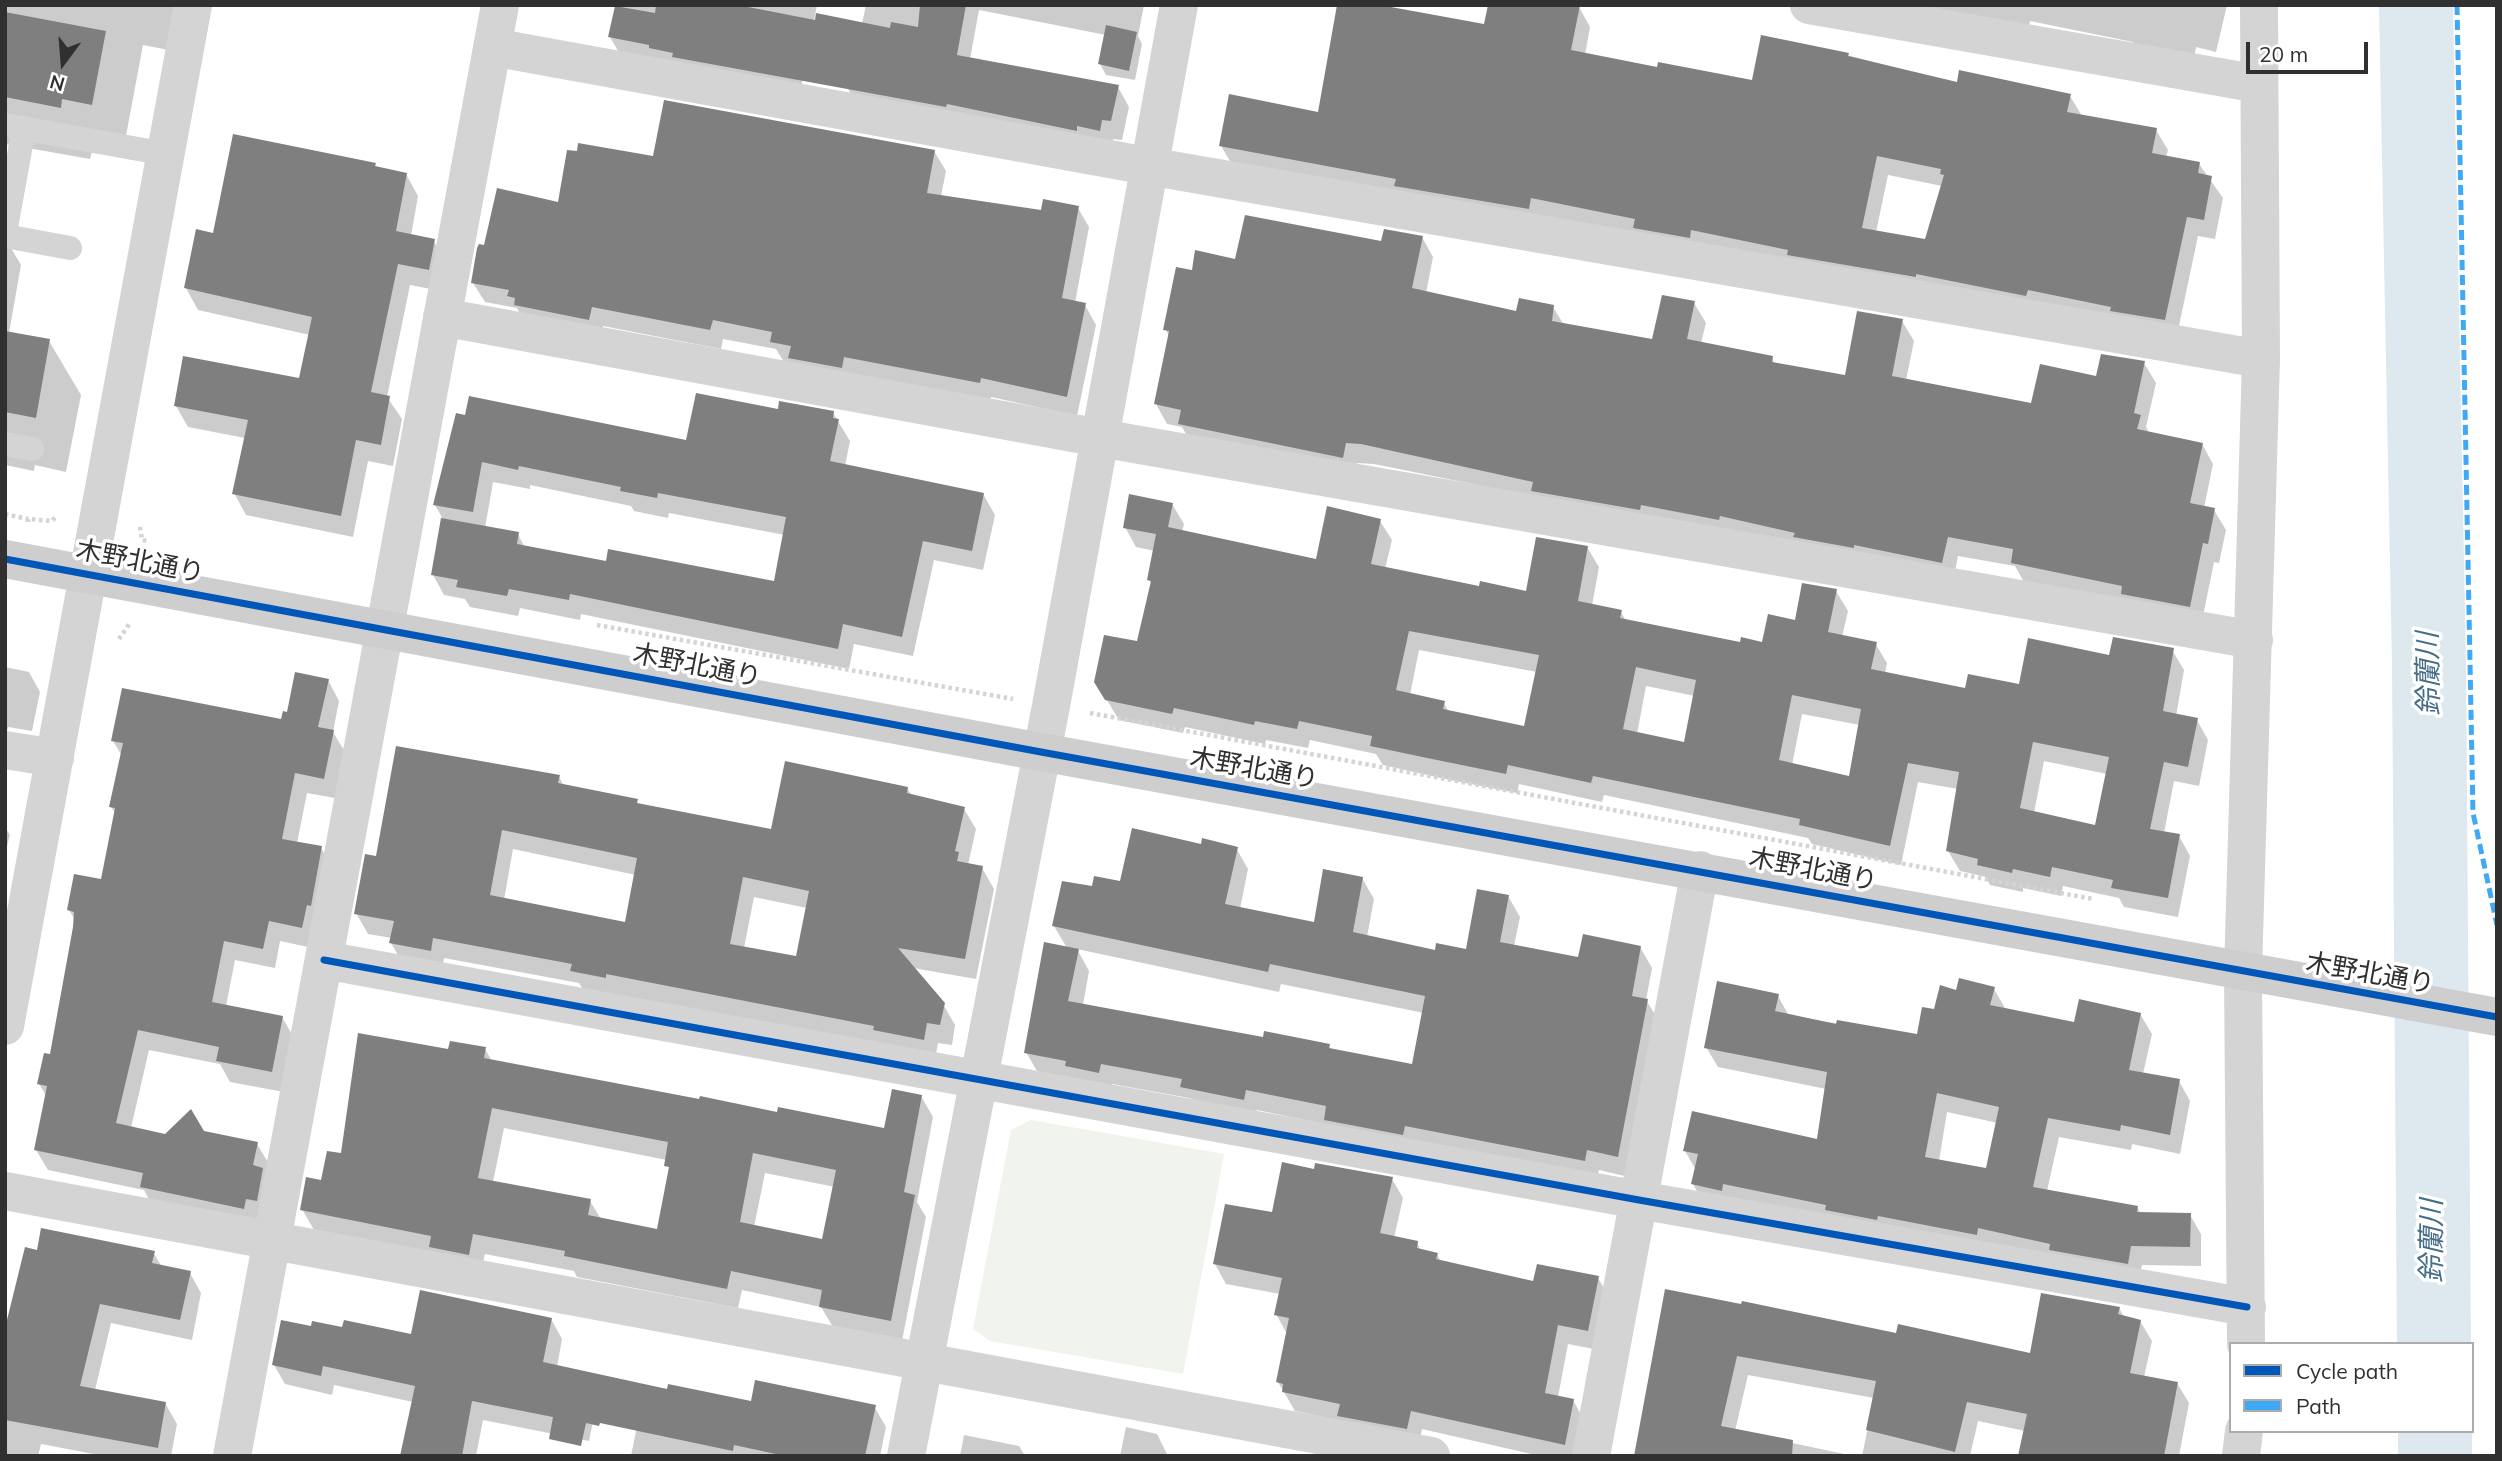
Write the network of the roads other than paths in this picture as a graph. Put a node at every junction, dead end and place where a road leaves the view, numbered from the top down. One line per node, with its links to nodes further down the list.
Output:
1 (194, 5): 9 (street)
2 (500, 5): 6 (street)
3 (1179, 5): 10 (street)
4 (1810, 5): 7 (street)
5 (2259, 5): 7 (street)
6 (492, 47): 10 (street); 13 (street)
7 (2259, 84): 14 (street)
8 (15, 127): 9 (lane); 11 (lane)
9 (166, 154): 19 (street)
10 (1148, 166): 14 (street); 15 (street)
11 (5, 234): 12 (lane)
12 (70, 248)
13 (442, 317): 15 (street); 20 (street)
14 (2261, 359): 21 (street)
15 (1100, 438): 21 (street); 23 (street)
16 (5, 444): 17 (lane)
17 (32, 449)
18 (11, 560): 19 (street, 木野北通り)
19 (89, 574): 20 (street, 木野北通り); 24 (street)
20 (385, 629): 23 (street, 木野北通り); 26 (street)
21 (2254, 640): 27 (street)
22 (5, 750): 24 (street)
23 (1041, 752): 25 (street, 木野北通り); 30 (street)
24 (55, 758): 28 (street)
25 (1700, 870): 27 (street, 木野北通り); 32 (street)
26 (324, 960): 30 (street); 33 (street)
27 (2243, 972): 29 (street, 木野北通り); 34 (street)
28 (7, 1009)
29 (2492, 1016)
30 (980, 1079): 32 (street); 35 (street)
31 (5, 1191): 33 (street)
32 (1639, 1200): 34 (street); 40 (street)
33 (271, 1242): 35 (street); 37 (street)
34 (2246, 1326)
35 (926, 1362): 38 (street); 39 (street)
36 (2244, 1433): 41 (street)
37 (232, 1456)
38 (906, 1456)
39 (1431, 1456)
40 (1591, 1456)
41 (2241, 1456)

